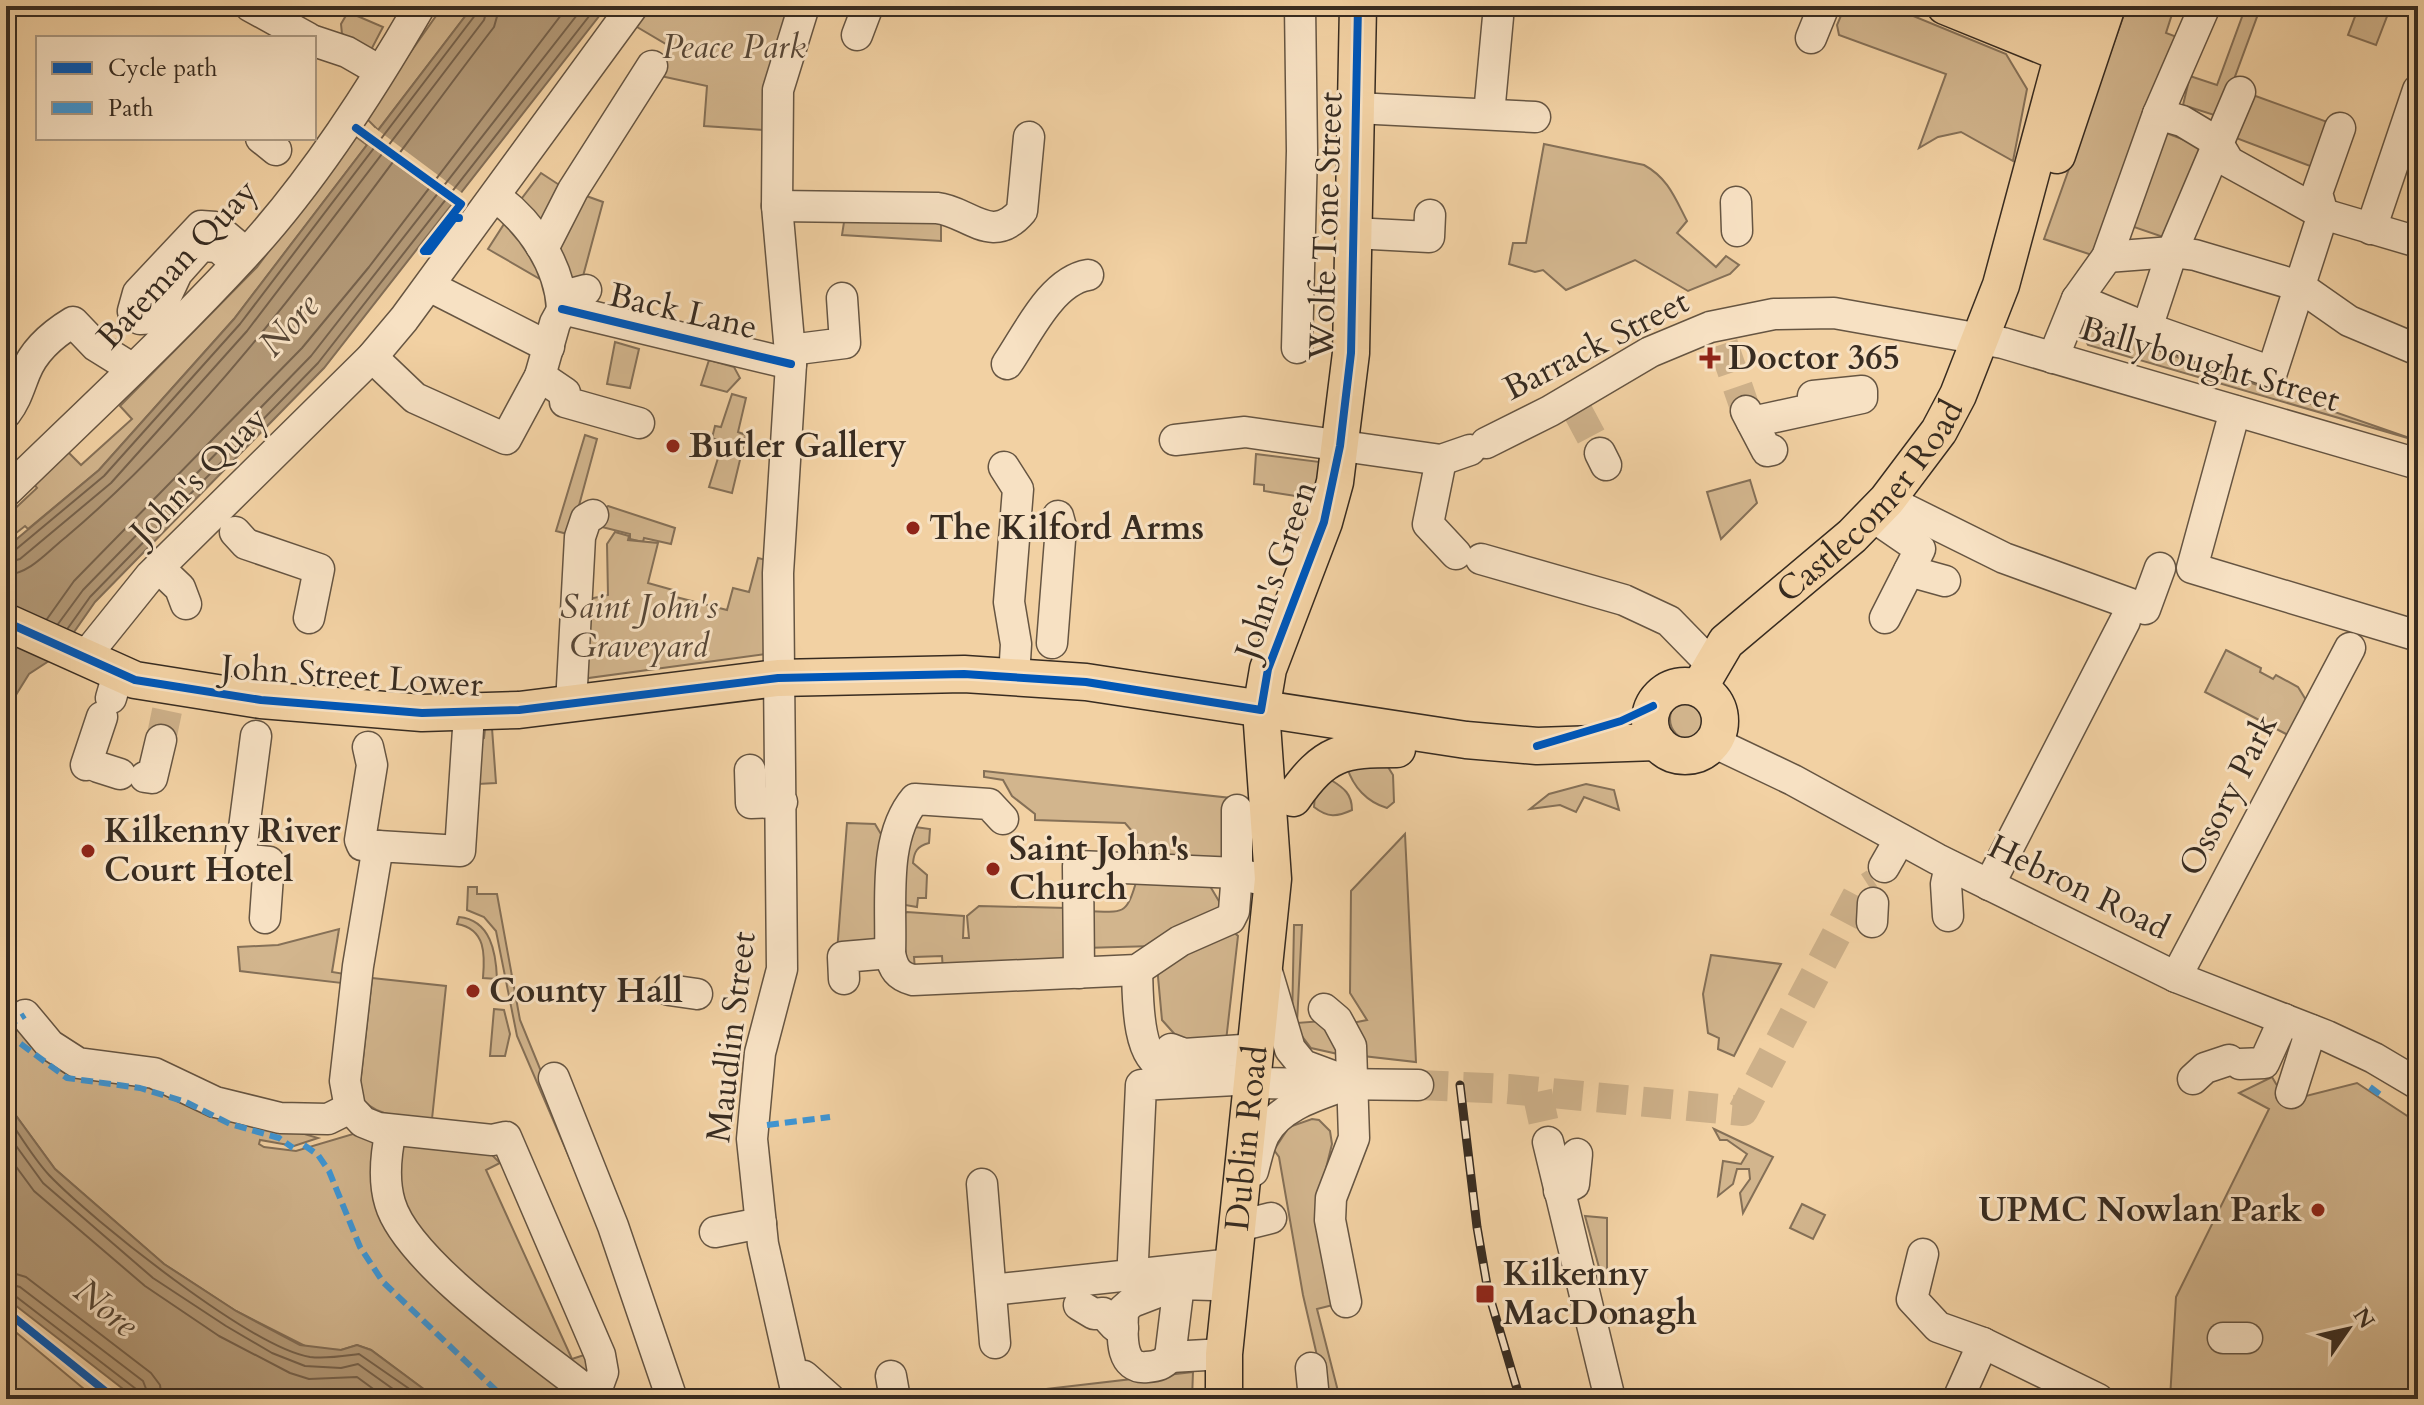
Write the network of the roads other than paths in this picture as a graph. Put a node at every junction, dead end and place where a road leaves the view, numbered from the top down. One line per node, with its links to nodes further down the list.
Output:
1 (250, 6): 15 (street)
2 (420, 6): 19 (street, Bateman Quay)
3 (633, 6): 29 (street, John's Quay)
4 (804, 6): 30 (street, Maudlin Street)
5 (868, 6): 14 (street)
6 (1300, 6): 48 (street)
7 (1358, 6): 22 (main road, Wolfe Tone Street)
8 (1824, 6): 16 (street)
9 (1945, 6): 13 (main road)
10 (2014, 6): 13 (main road)
11 (2205, 6): 24 (street)
12 (1498, 17): 23 (street)
13 (2083, 31): 47 (main road, Castlecomer Road)
14 (857, 35)
15 (304, 36)
16 (1811, 38)
17 (316, 42): 19 (street)
18 (652, 66): 36 (street)
19 (380, 71): 55 (street, Bateman Quay)
20 (2418, 90): 33 (street)
21 (2240, 92): 28 (street)
22 (1356, 108): 23 (street); 34 (main road, Wolfe Tone Street)
23 (1489, 114): 25 (street)
24 (2158, 114): 28 (street); 38 (street)
25 (1535, 117)
26 (2340, 128): 31 (street)
27 (1029, 137): 30 (street)
28 (2217, 142): 31 (street); 37 (street)
29 (496, 197): 36 (street); 41 (street, John's Quay)
30 (777, 206): 51 (street, Maudlin Street)
31 (2323, 214): 33 (street); 40 (street)
32 (1430, 215): 34 (street)
33 (2371, 229): 35 (street)
34 (1353, 233): 61 (main road, Wolfe Tone Street)
35 (2415, 233)
36 (541, 246): 45 (street)
37 (2172, 252): 38 (street); 40 (street); 46 (street)
38 (2107, 257): 44 (street)
39 (1088, 275): 54 (street)
40 (2299, 286): 46 (street); 49 (street)
41 (431, 287): 50 (street, John's Quay); 53 (street)
42 (586, 290): 45 (street)
43 (842, 298): 51 (street)
44 (2077, 299): 46 (street); 52 (street)
45 (562, 309): 51 (street, Back Lane); 53 (street)
46 (2147, 328)
47 (1980, 339): 52 (street, Ballybought Street); 63 (street, Barrack Street); 67 (main road, Castlecomer Road)
48 (1297, 348)
49 (2418, 350)
50 (372, 357): 53 (street); 70 (street, John's Quay)
51 (791, 357): 86 (street, Maudlin Street)
52 (2053, 358): 57 (street, Ballybought Street)
53 (545, 362): 59 (street)
54 (1007, 364)
55 (133, 369): 58 (street); 66 (street, Bateman Quay)
56 (1813, 396): 62 (street)
57 (2235, 411): 64 (street, Ballybought Street); 81 (street)
58 (6, 413)
59 (639, 423)
60 (1175, 440): 61 (street)
61 (1340, 446): 63 (street, John's Green); 90 (main road, John's Green)
62 (1772, 450)
63 (1441, 460): 85 (street)
64 (2418, 464)
65 (1004, 467): 84 (street)
66 (7, 490)
67 (1879, 508): 72 (street); 74 (street); 85 (main road, Castlecomer Road)
68 (593, 515): 88 (street)
69 (1058, 516): 84 (street)
70 (224, 521): 73 (street, John's Quay); 77 (street)
71 (1959, 550): 72 (street)
72 (1915, 560): 75 (street); 78 (street)
73 (159, 568): 76 (street); 83 (street, John's Quay)
74 (2160, 568)
75 (1945, 581)
76 (186, 604)
77 (309, 618)
78 (1885, 618)
79 (2125, 621): 111 (street)
80 (6, 622): 83 (main road, John Street Lower)
81 (2418, 636)
82 (2350, 648): 118 (street, Ossory Park)
83 (78, 655): 87 (main road, John Street Lower)
84 (1041, 667): 86 (main road, John Street Lower); 90 (main road, John Street Lower)
85 (1705, 676): 89 (main road); 98 (main road)
86 (778, 678): 88 (main road, John Street Lower); 102 (street, Maudlin Street)
87 (110, 696): 92 (main road, John Street Lower); 95 (street)
88 (571, 704): 93 (main road, John Street Lower)
89 (1653, 706): 97 (main road); 99 (main road)
90 (1261, 710): 91 (main road, John Street Lower); 110 (main road, Dublin Road)
91 (1299, 717): 96 (main road, John Street Lower); 101 (main road, Dublin Road)
92 (259, 718): 94 (main road, John Street Lower); 113 (street)
93 (468, 727): 94 (main road, John Street Lower); 106 (street)
94 (371, 728): 106 (street)
95 (161, 740)
96 (1466, 740): 99 (main road); 101 (main road)
97 (1657, 742): 98 (main road); 99 (main road)
98 (1713, 742): 105 (street, Hebron Road)
99 (1537, 746)
100 (750, 770): 102 (street)
101 (1293, 798): 110 (main road, Dublin Road)
102 (782, 802): 137 (street, Maudlin Street)
103 (994, 803): 117 (street)
104 (1237, 810): 109 (street)
105 (1900, 839): 107 (street, Hebron Road); 108 (street)
106 (378, 846): 130 (street)
107 (1950, 866): 111 (street, Hebron Road); 112 (street)
108 (1884, 867)
109 (1237, 873): 110 (street); 115 (street); 116 (street)
110 (1273, 879): 114 (main road, Dublin Road)
111 (1989, 885): 118 (street, Hebron Road)
112 (1948, 916)
113 (265, 918)
114 (1266, 967): 123 (main road, Dublin Road); 126 (street)
115 (1137, 970): 116 (street); 123 (street)
116 (1079, 973): 117 (street)
117 (901, 977): 119 (street)
118 (2176, 977): 122 (street, Hebron Road)
119 (844, 979)
120 (1324, 1009): 126 (street)
121 (25, 1015): 130 (street)
122 (2297, 1024): 125 (street); 127 (street, Hebron Road); 129 (street)
123 (1255, 1068): 126 (street); 134 (main road, Dublin Road); 140 (street)
124 (554, 1078): 154 (street)
125 (2193, 1079)
126 (1351, 1083): 128 (street); 134 (street); 144 (street)
127 (2418, 1084)
128 (1418, 1085)
129 (2291, 1093)
130 (350, 1108): 131 (street)
131 (391, 1130): 153 (street); 153 (street)
132 (1548, 1142): 136 (street)
133 (1577, 1154): 136 (street)
134 (1257, 1170): 141 (main road, Dublin Road)
135 (982, 1184): 143 (street)
136 (1559, 1191): 158 (street)
137 (761, 1223): 138 (street); 152 (street, Maudlin Street)
138 (714, 1232)
139 (1923, 1254): 148 (street)
140 (1133, 1260)
141 (1232, 1275): 142 (street); 143 (street); 149 (main road, Dublin Road)
142 (1179, 1284): 146 (street); 150 (street)
143 (991, 1290): 147 (street)
144 (1346, 1302)
145 (1079, 1305): 146 (street)
146 (1123, 1328): 150 (street)
147 (995, 1343)
148 (1983, 1343): 159 (street); 160 (street)
149 (1224, 1354): 150 (street); 156 (main road, Dublin Road)
150 (1170, 1357)
151 (1311, 1368): 157 (street)
152 (796, 1389): 155 (street)
153 (599, 1396)
154 (672, 1399)
155 (830, 1399)
156 (1224, 1399)
157 (1314, 1399)
158 (1610, 1399)
159 (1958, 1399)
160 (2098, 1399)

